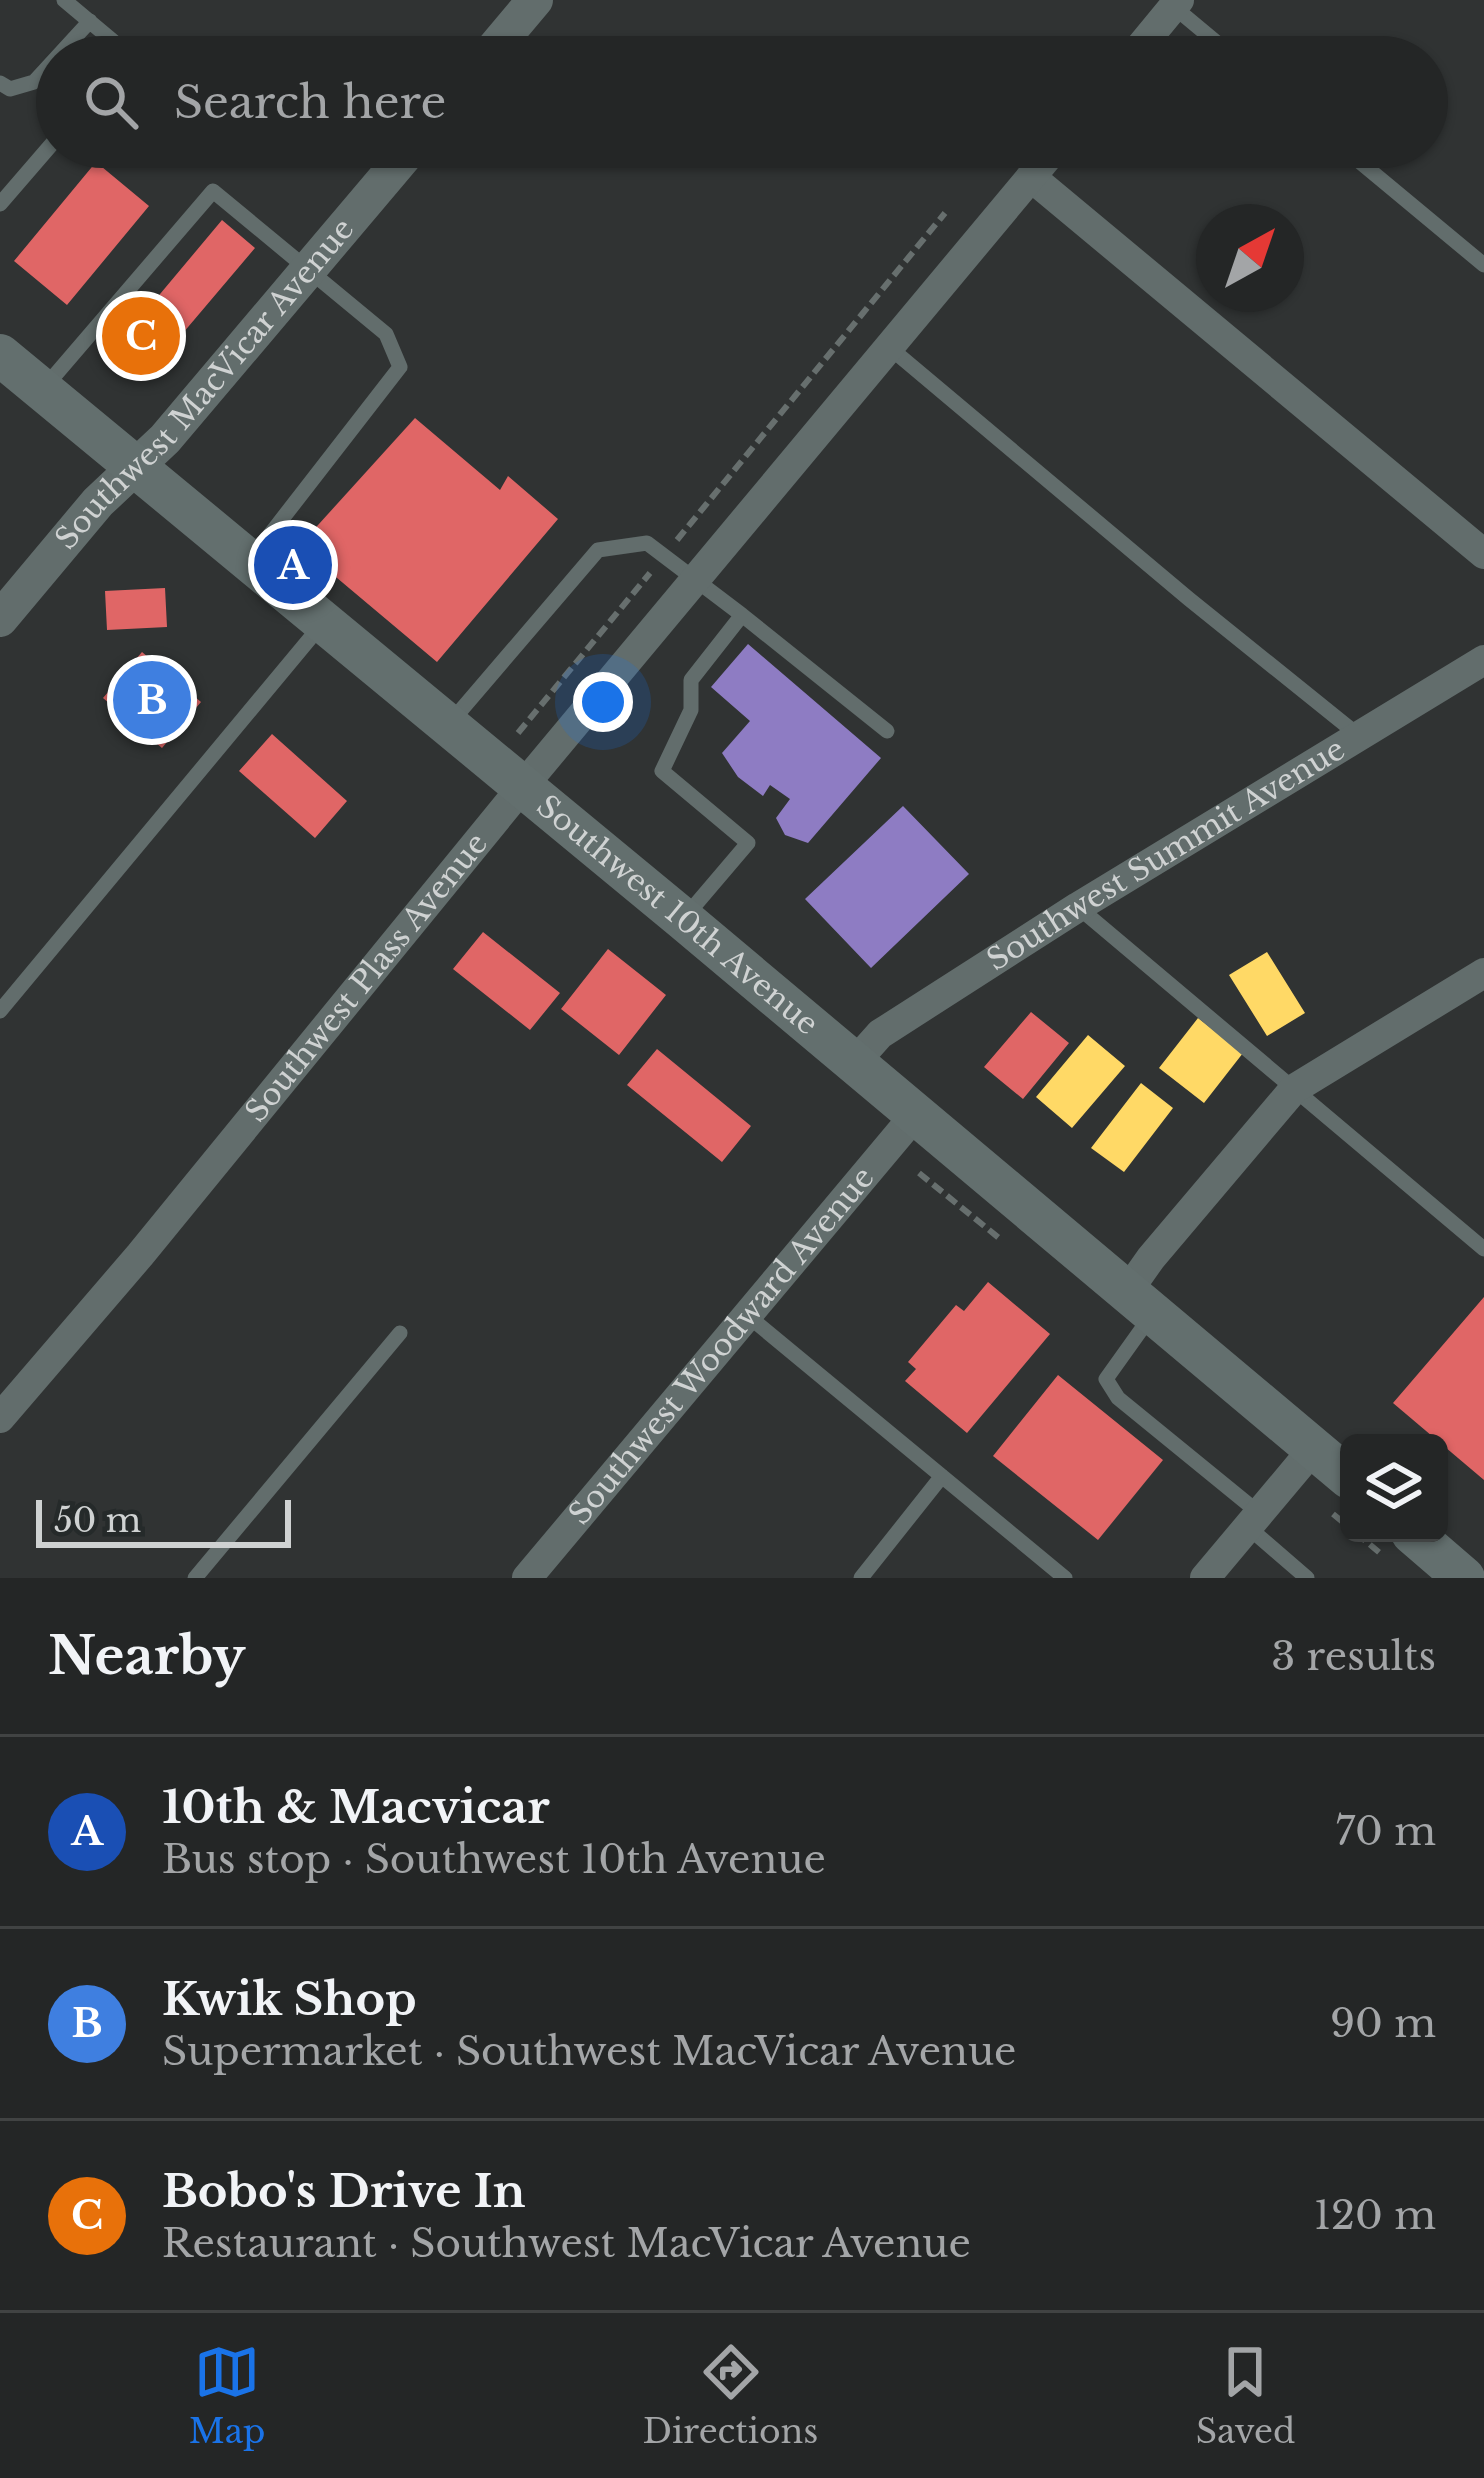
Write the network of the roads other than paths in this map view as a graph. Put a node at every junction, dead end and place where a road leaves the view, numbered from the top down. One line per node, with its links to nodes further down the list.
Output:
1 (64, 0): 4 (lane)
2 (536, 0): 7 (street)
3 (1176, 3): 8 (street); 9 (lane)
4 (90, 21): 5 (lane); 6 (lane)
5 (76, 36)
6 (108, 36)
7 (506, 36)
8 (1149, 36)
9 (1211, 36)
10 (36, 80): 11 (lane)
11 (0, 83)
12 (36, 162): 17 (lane)
13 (394, 168): 19 (street, Southwest MacVicar Avenue)
14 (1038, 168): 16 (street, Southwest Plass Avenue)
15 (1367, 168): 18 (lane)
16 (1030, 177): 20 (street, Southwest Plass Avenue); 24 (street)
17 (0, 204)
18 (1484, 265)
19 (307, 272): 22 (lane); 23 (street, Southwest MacVicar Avenue); 25 (lane)
20 (890, 347): 26 (street, Southwest Plass Avenue); 33 (lane)
21 (0, 355): 22 (main road, Southwest 10th Avenue)
22 (42, 390): 23 (main road, Southwest 10th Avenue)
23 (135, 466): 25 (main road, Southwest 10th Avenue); 28 (street, Southwest MacVicar Avenue)
24 (1484, 554)
25 (250, 561): 29 (main road, Southwest 10th Avenue)
26 (696, 579): 27 (lane); 31 (lane); 34 (street, Southwest Plass Avenue)
27 (742, 615): 32 (lane); 36 (lane)
28 (0, 620)
29 (324, 622): 31 (main road, Southwest 10th Avenue); 38 (lane)
30 (1484, 660): 33 (street, Southwest Summit Avenue)
31 (448, 725): 34 (main road, Southwest 10th Avenue)
32 (886, 731)
33 (1359, 736): 35 (street, Southwest Summit Avenue)
34 (523, 786): 36 (main road, Southwest 10th Avenue); 46 (street, Southwest Plass Avenue)
35 (1078, 907): 39 (street, Southwest Summit Avenue); 40 (lane)
36 (683, 919): 39 (main road, Southwest 10th Avenue)
37 (1484, 973): 40 (street)
38 (0, 1011)
39 (855, 1062): 41 (main road, Southwest 10th Avenue)
40 (1294, 1089): 42 (lane); 43 (street)
41 (916, 1114): 43 (main road, Southwest 10th Avenue); 44 (street, Southwest Woodward Avenue)
42 (1484, 1249)
43 (1139, 1303): 47 (main road, Southwest 10th Avenue); 50 (lane)
44 (747, 1315): 49 (lane); 53 (street, Southwest Woodward Avenue)
45 (400, 1334): 52 (lane)
46 (0, 1418)
47 (1314, 1448): 48 (main road, Southwest 10th Avenue); 50 (street)
48 (1340, 1470)
49 (942, 1477): 54 (lane); 55 (lane)
50 (1254, 1520): 56 (street); 57 (lane)
51 (1422, 1542): 58 (main road)
52 (195, 1578)
53 (527, 1578)
54 (861, 1578)
55 (1065, 1578)
56 (1205, 1578)
57 (1307, 1578)
58 (1464, 1578)

